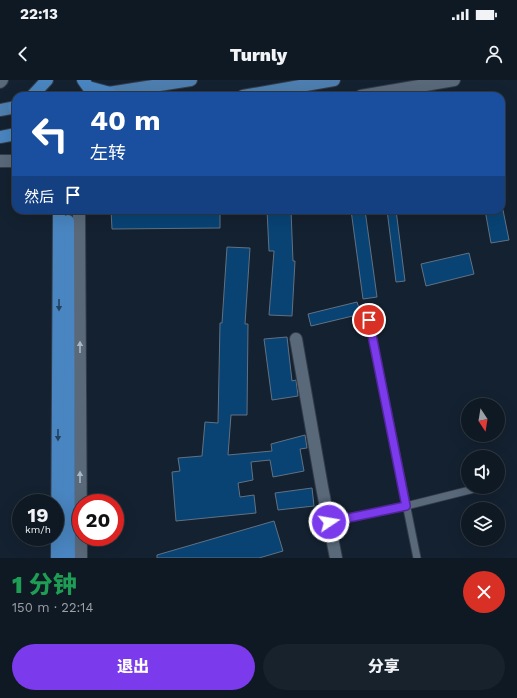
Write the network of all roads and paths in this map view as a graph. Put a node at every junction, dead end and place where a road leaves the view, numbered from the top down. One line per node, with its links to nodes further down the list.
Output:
1 (47, 80): 6 (highway)
2 (82, 80): 7 (highway)
3 (191, 80): 8 (main road)
4 (454, 80): 10 (street)
5 (328, 81): 9 (main road)
6 (36, 92)
7 (106, 92)
8 (116, 92)
9 (266, 92)
10 (384, 92)
11 (12, 108): 12 (main road)
12 (0, 110)
13 (12, 135): 14 (highway)
14 (0, 137)
15 (0, 161): 16 (street)
16 (12, 161)
17 (59, 214): 25 (highway, one-way to 25)
18 (68, 214): 26 (highway)
19 (79, 214): 27 (street, one-way to 19)
20 (369, 320): 23 (lane)
21 (296, 339): 24 (street)
22 (461, 492): 23 (lane)
23 (406, 506): 24 (lane); 29 (lane)
24 (329, 522): 28 (street)
25 (57, 558)
26 (69, 558)
27 (81, 558)
28 (336, 558)
29 (417, 558)

